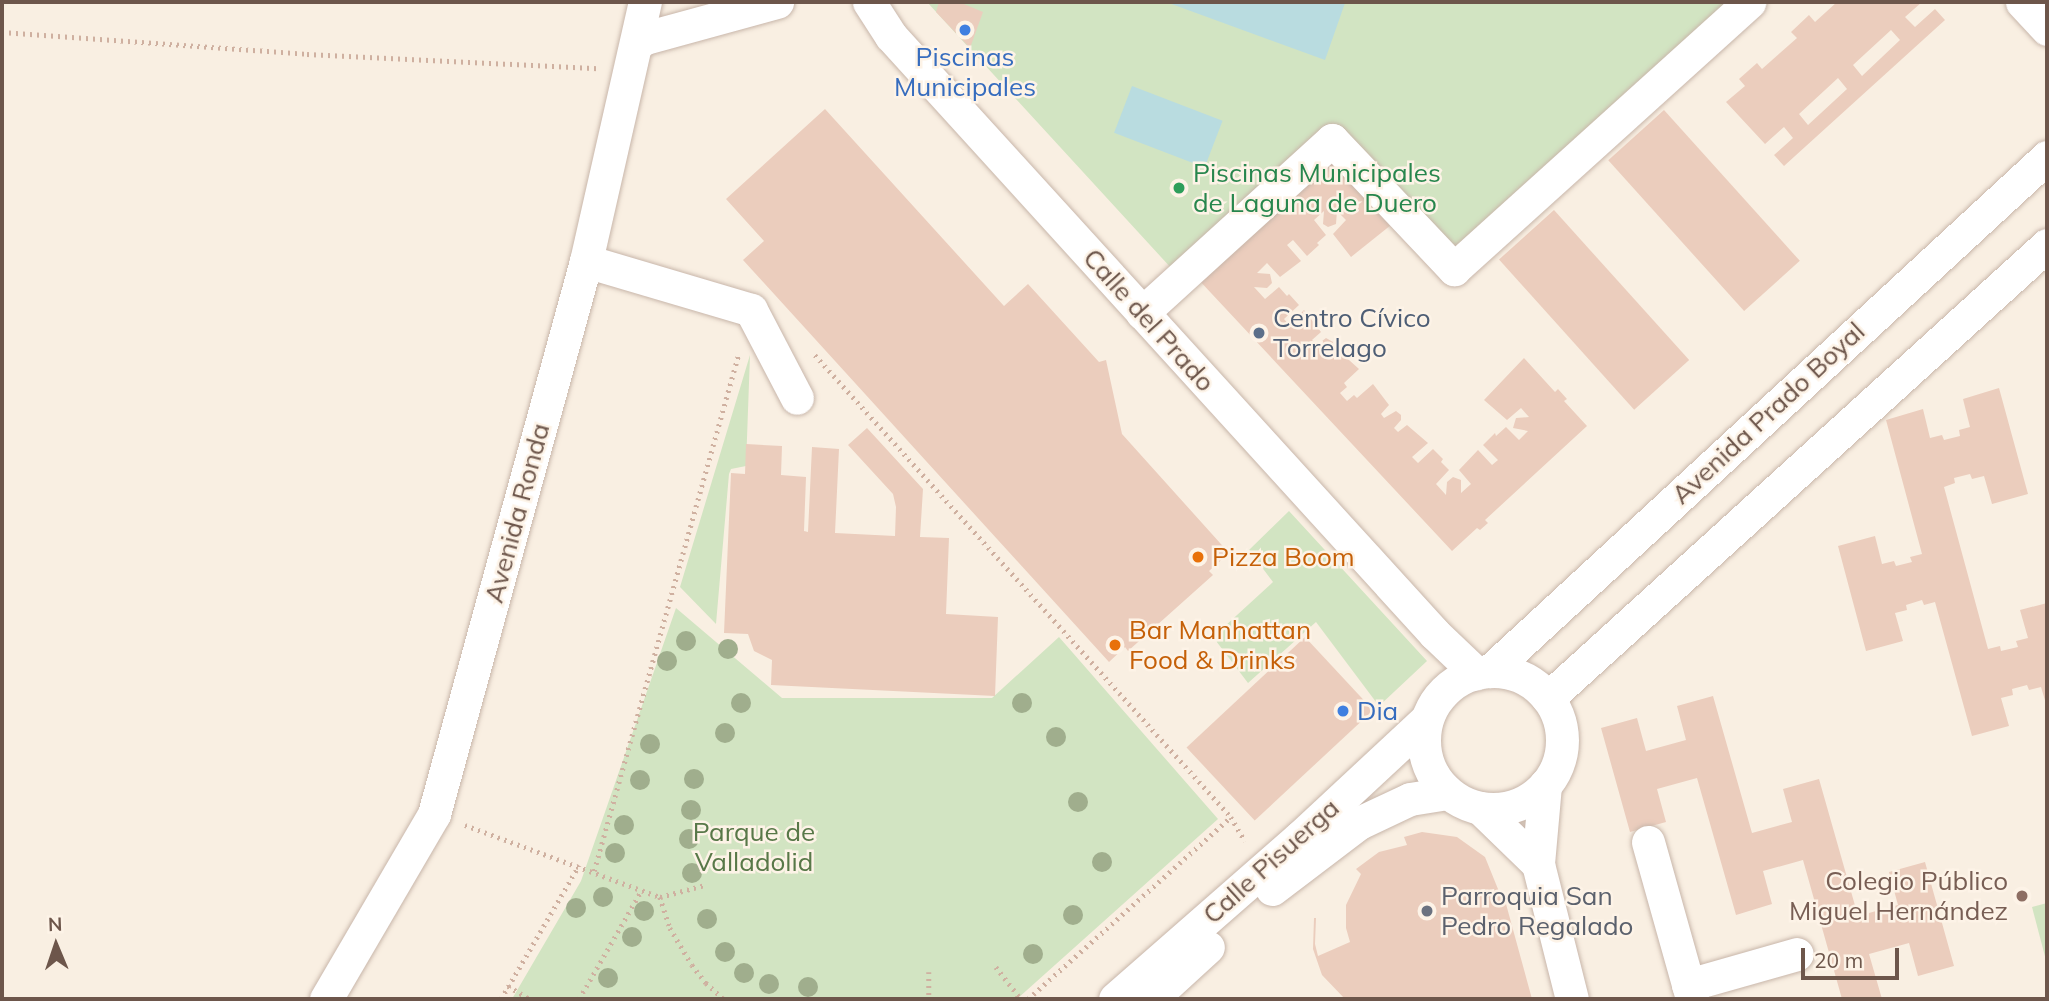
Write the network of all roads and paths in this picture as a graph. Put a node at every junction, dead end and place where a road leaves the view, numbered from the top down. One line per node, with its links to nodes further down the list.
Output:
1 (645, 2): 8 (street, Avenida Ronda)
2 (777, 2): 8 (street)
3 (869, 2): 13 (street, Calle del Prado)
4 (1749, 2): 13 (street)
5 (2022, 2): 6 (street)
6 (2047, 29)
7 (2, 32): 8 (path)
8 (633, 57): 11 (street, Avenida Ronda)
9 (2047, 157): 17 (street, Avenida Prado Boyal)
10 (2047, 245): 19 (street)
11 (586, 261): 12 (street); 24 (street, Avenida Ronda)
12 (751, 310): 15 (street); 30 (path)
13 (1142, 313): 16 (street, Calle del Prado)
14 (810, 350): 25 (path)
15 (797, 398)
16 (1435, 634): 17 (street, Calle del Prado); 18 (street)
17 (1483, 672): 18 (street); 19 (street)
18 (1446, 689): 20 (street)
19 (1548, 698): 21 (street)
20 (1426, 720): 22 (street); 29 (street, Calle Pisuerga)
21 (1545, 785): 23 (street); 27 (street)
22 (1448, 793): 23 (street); 48 (street, Calle Pisuerga)
23 (1480, 808): 27 (street)
24 (434, 814): 28 (path); 39 (street, Avenida Ronda)
25 (1231, 817): 29 (path); 46 (path)
26 (1648, 842): 38 (street)
27 (1538, 864): 49 (street)
28 (579, 865): 30 (path); 37 (path)
29 (1262, 870): 47 (street, Calle Pisuerga)
30 (594, 871): 32 (path)
31 (705, 885): 33 (path)
32 (642, 891): 33 (path); 42 (path)
33 (660, 897): 43 (path)
34 (1797, 954): 38 (street)
35 (996, 967): 45 (path)
36 (929, 972): 44 (path)
37 (508, 986): 40 (path); 41 (path)
38 (1690, 992)
39 (326, 999)
40 (501, 999)
41 (530, 999)
42 (579, 999)
43 (724, 999)
44 (929, 999)
45 (1021, 999)
46 (1028, 999)
47 (1115, 999)
48 (1151, 999)
49 (1572, 999)

